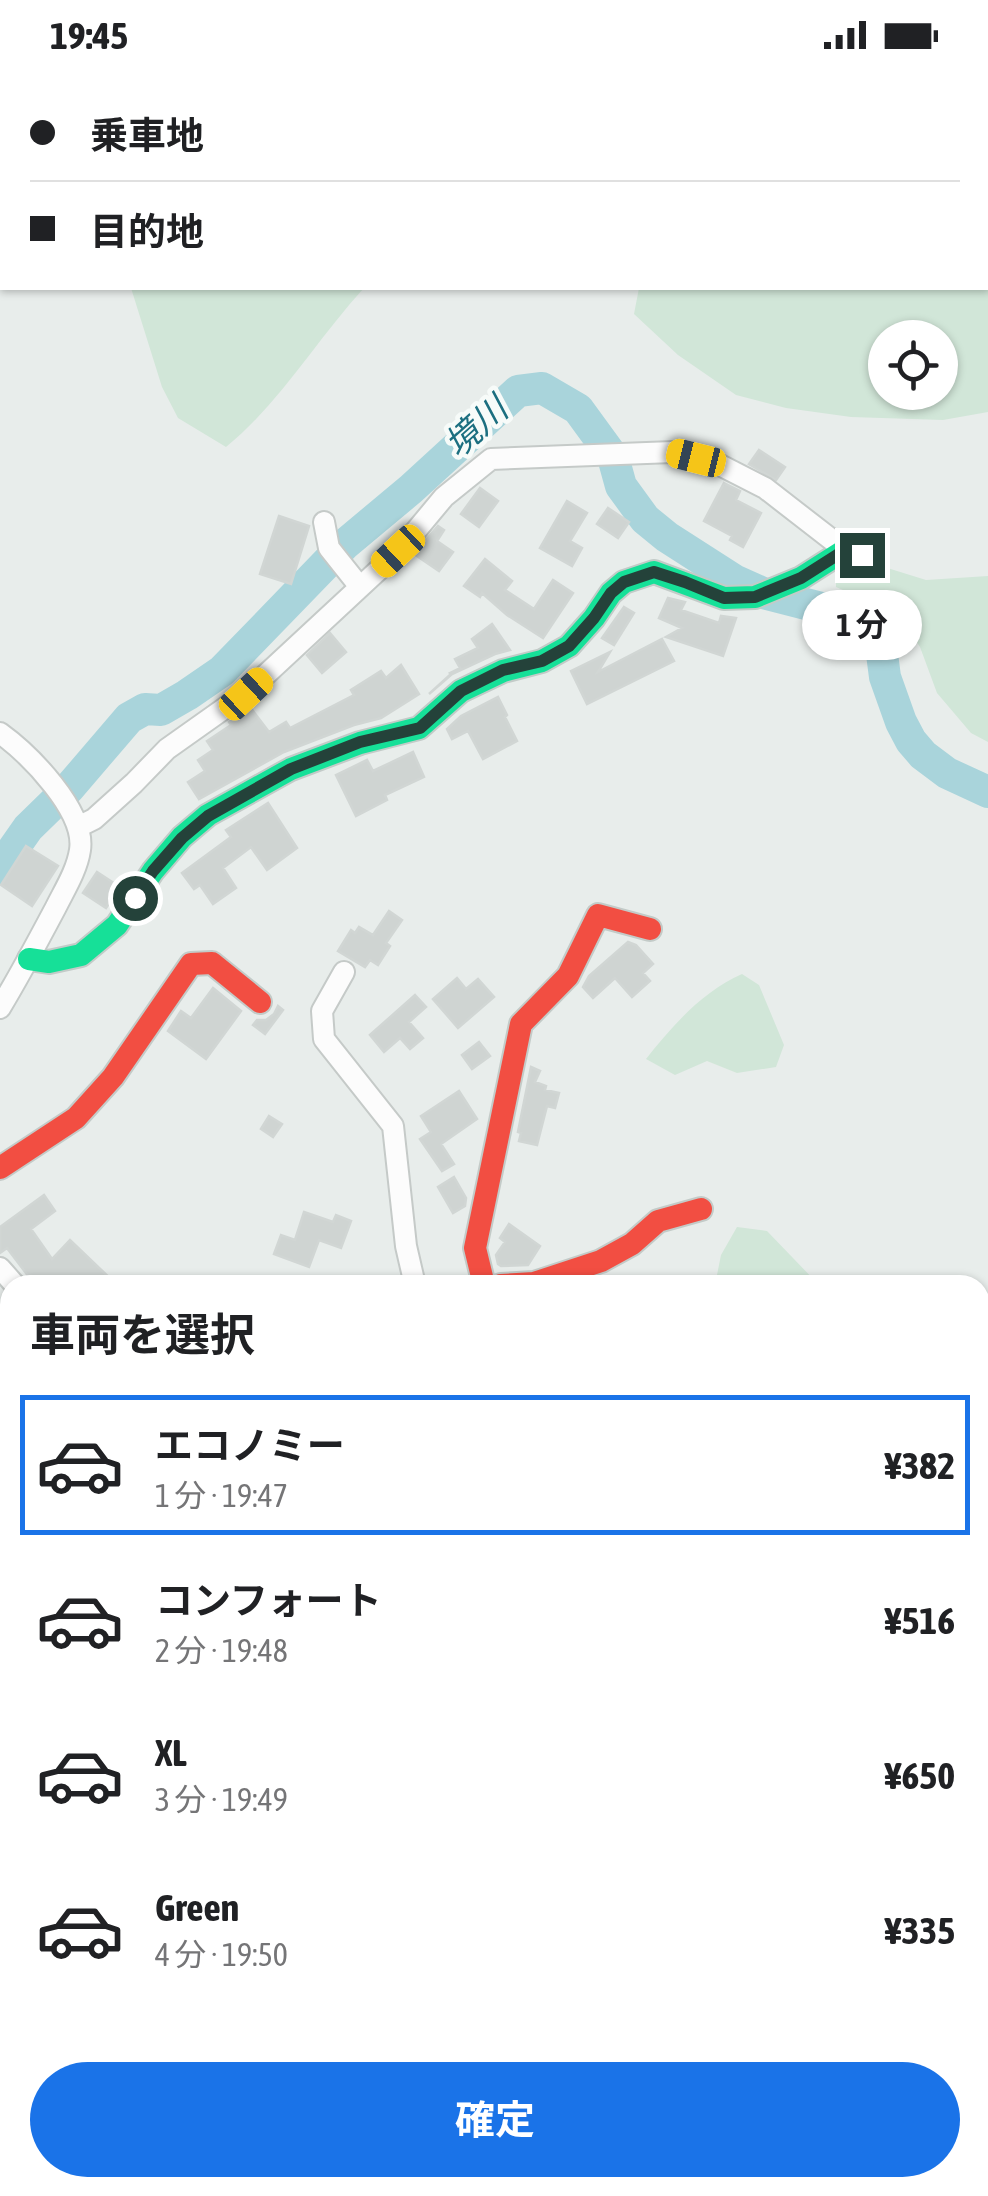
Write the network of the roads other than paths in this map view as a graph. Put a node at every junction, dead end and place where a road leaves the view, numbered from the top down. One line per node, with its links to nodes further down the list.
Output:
1 (324, 522): 3 (street)
2 (854, 552): 3 (street); 7 (main road)
3 (360, 587): 5 (street)
4 (0, 733): 5 (street)
5 (78, 827): 7 (street)
6 (650, 929): 14 (main road)
7 (30, 959): 10 (street)
8 (344, 972): 13 (street)
9 (260, 1002): 11 (main road)
10 (0, 1008)
11 (0, 1168)
12 (701, 1209): 15 (main road)
13 (413, 1275)
14 (482, 1275)
15 (558, 1275)

